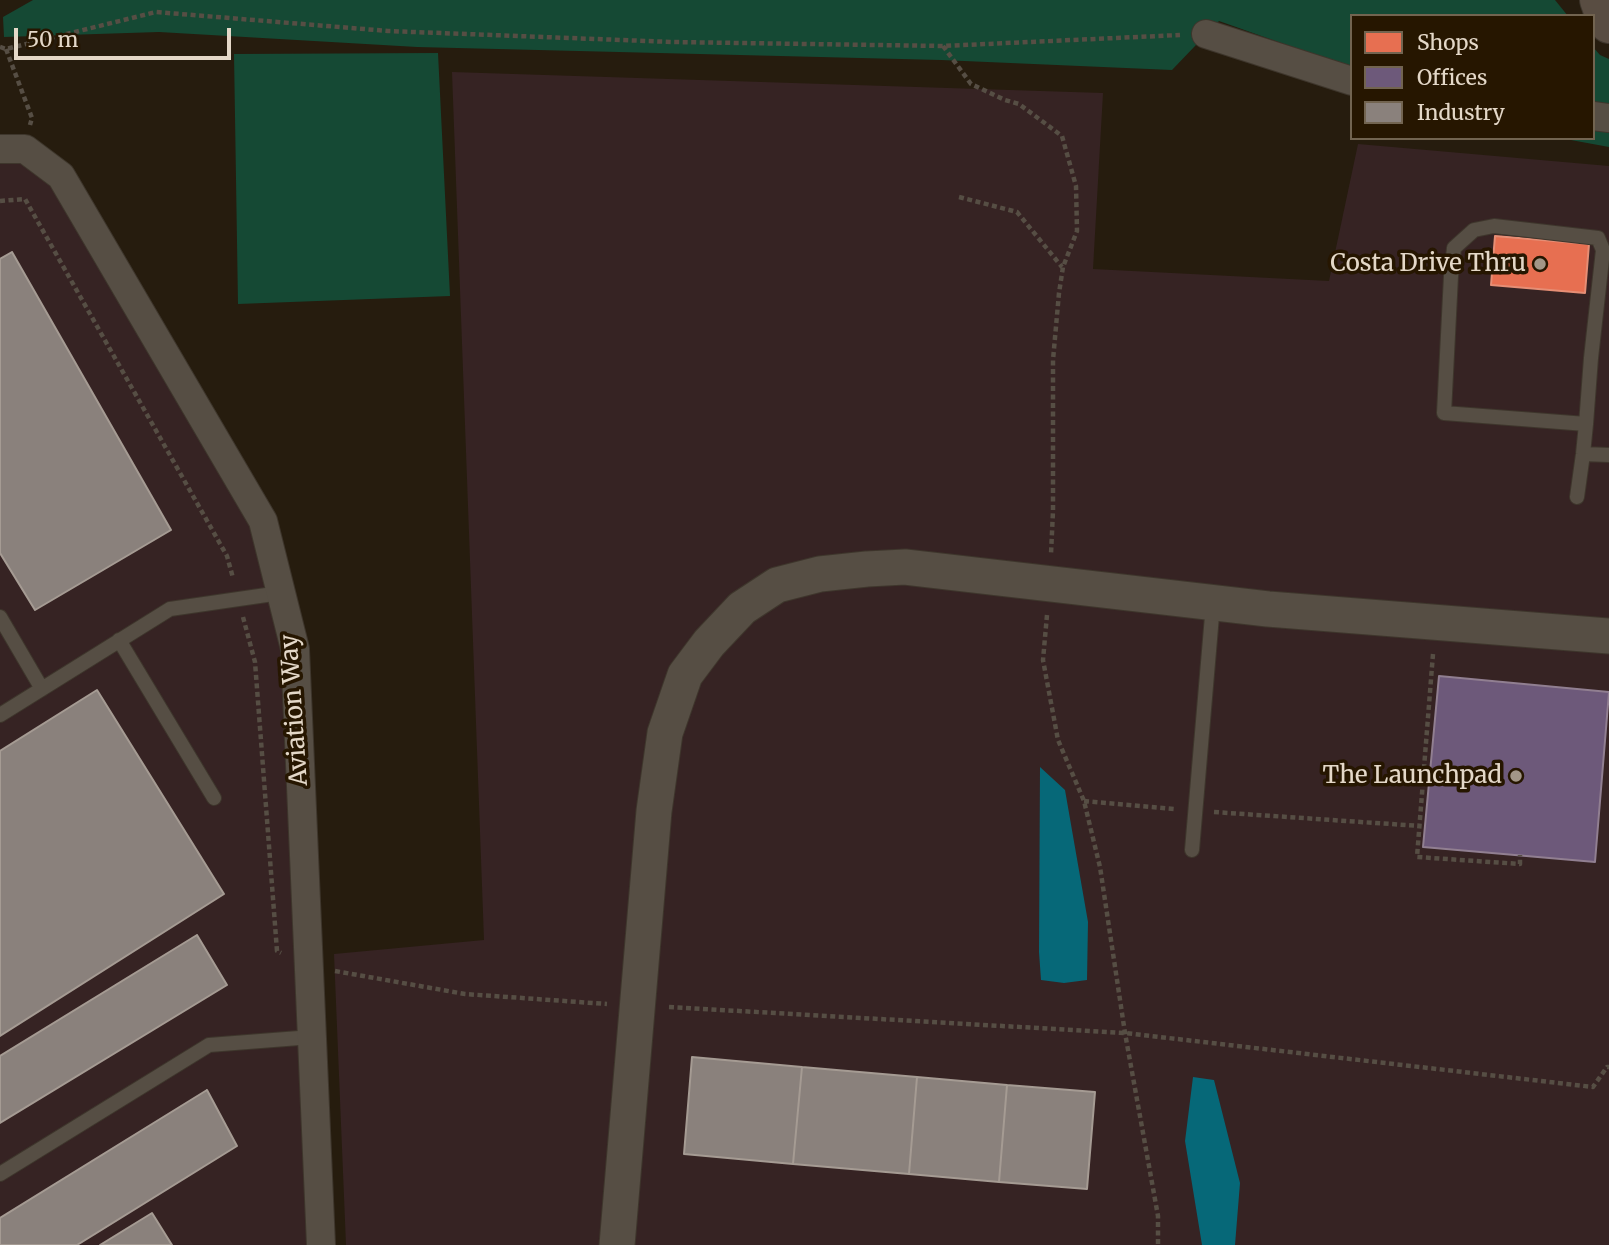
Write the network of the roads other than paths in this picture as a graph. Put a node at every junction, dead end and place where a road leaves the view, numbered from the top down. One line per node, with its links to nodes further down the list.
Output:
1 (1599, 0): 2 (main road)
2 (1609, 24)
3 (1206, 34): 4 (street)
4 (1350, 80)
5 (12, 149): 10 (street, Aviation Way)
6 (1586, 424): 6 (lane); 7 (lane)
7 (1583, 454): 8 (lane); 9 (lane)
8 (1609, 455)
9 (1577, 497)
10 (280, 593): 14 (lane); 19 (street, Aviation Way)
11 (1213, 603): 13 (street); 18 (lane); 22 (street)
12 (0, 617): 15 (lane)
13 (1609, 636)
14 (119, 640): 15 (lane); 17 (lane)
15 (42, 689): 16 (lane)
16 (0, 715)
17 (214, 798)
18 (1192, 850)
19 (312, 1037): 20 (lane); 21 (street, Aviation Way)
20 (0, 1174)
21 (321, 1245)
22 (617, 1245)

